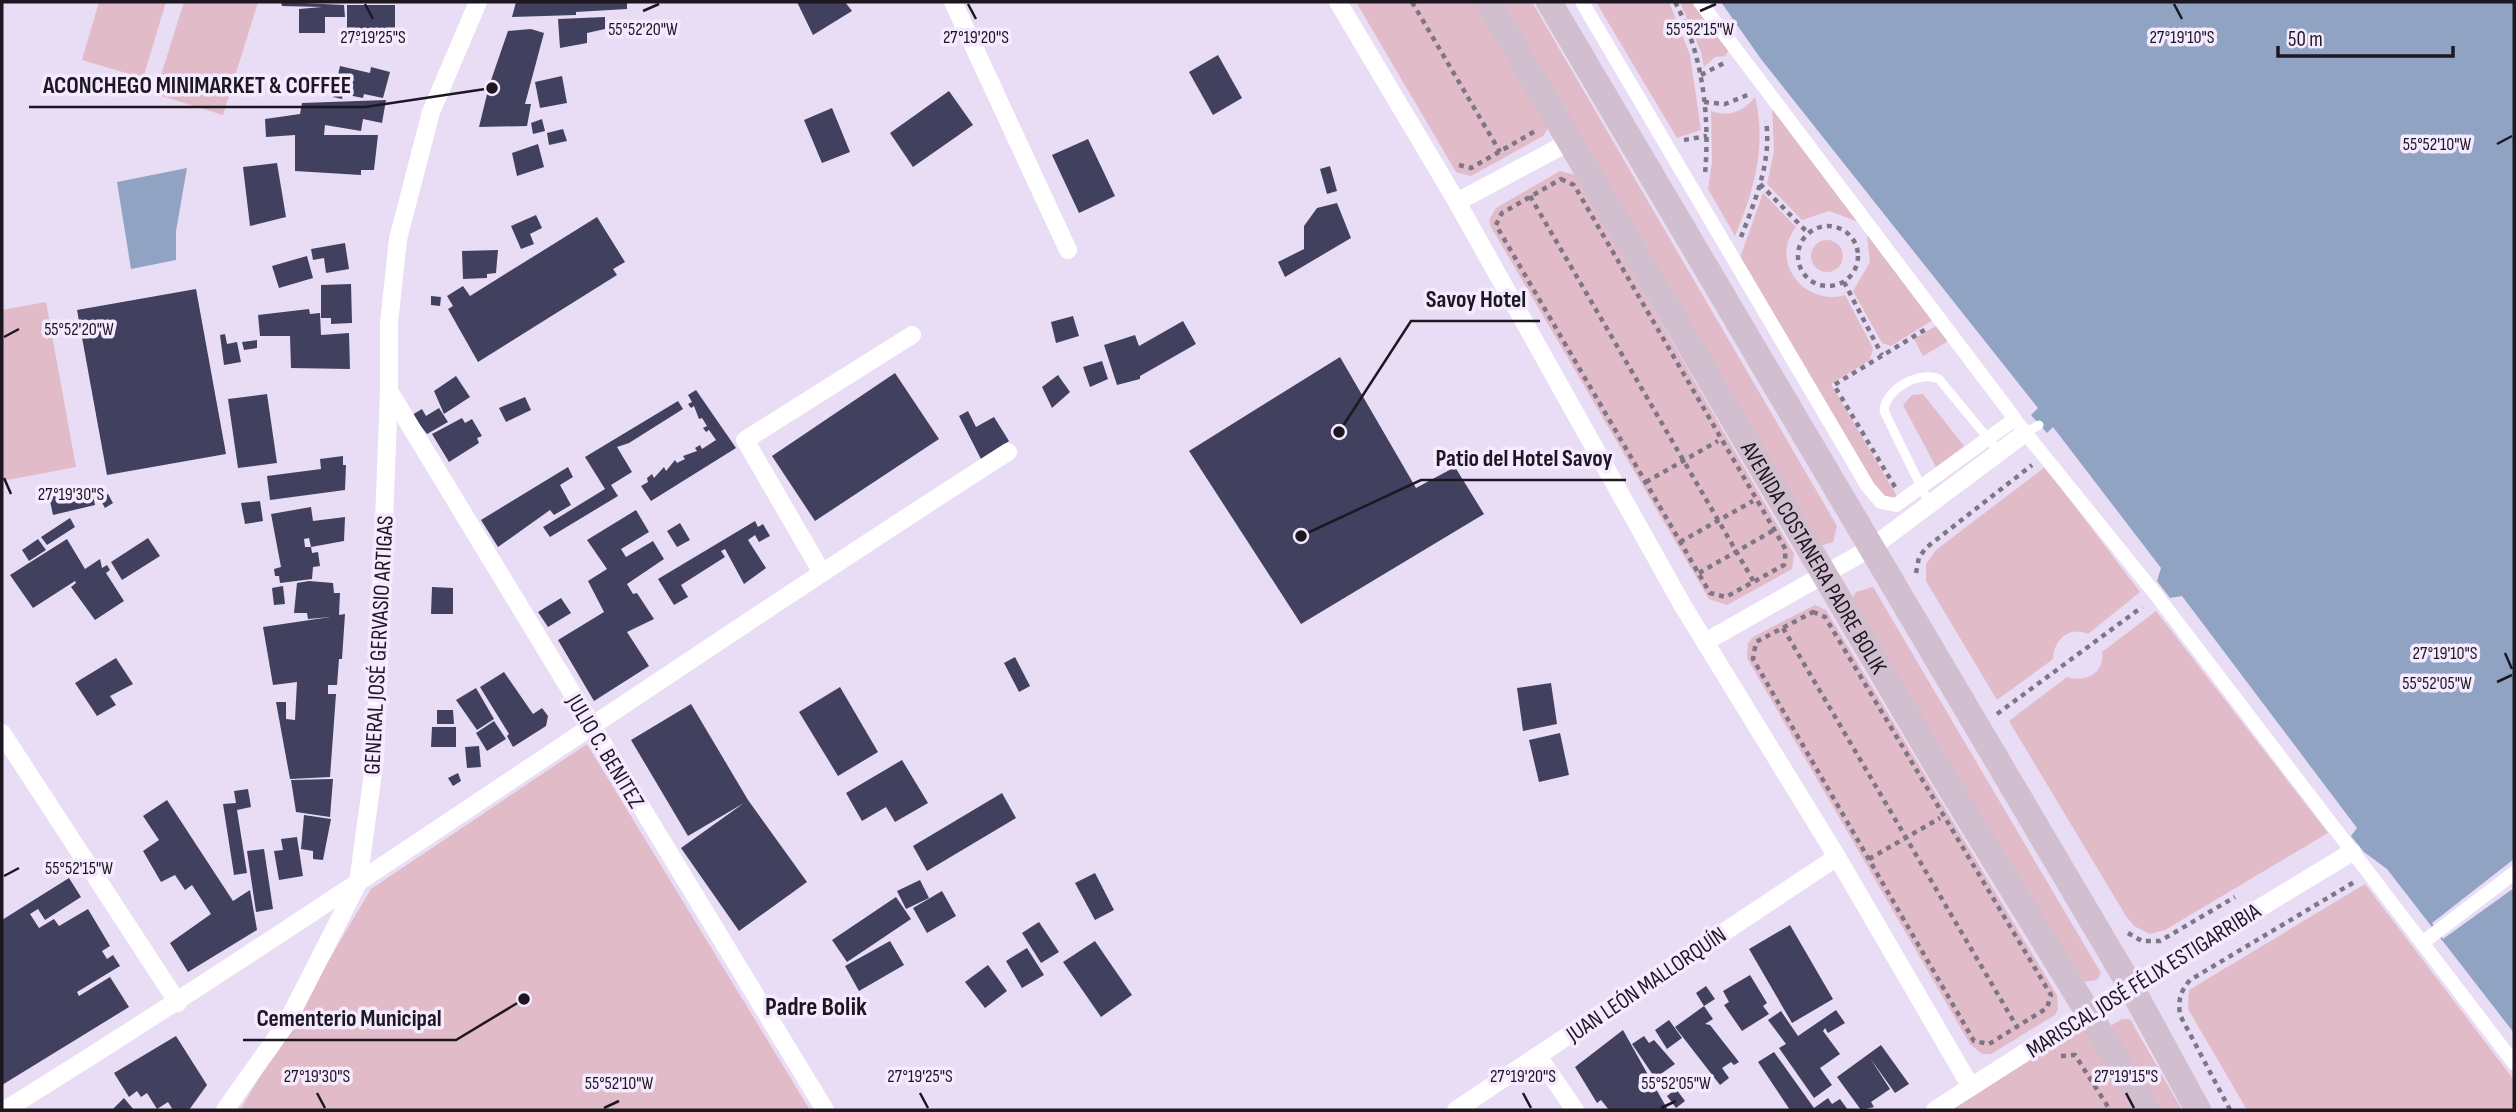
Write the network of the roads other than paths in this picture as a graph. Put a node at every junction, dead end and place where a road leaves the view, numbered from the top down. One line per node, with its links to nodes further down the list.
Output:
1 (478, 2): 12 (street, GENERAL JOSÉ GERVASIO ARTIGAS)
2 (953, 2): 10 (street)
3 (1338, 2): 9 (street)
4 (1488, 2): 8 (main road, AVENIDA COSTANERA PADRE BOLIK)
5 (1549, 2): 19 (main road)
6 (1582, 2): 17 (street)
7 (1700, 2): 13 (street)
8 (1571, 141): 9 (street); 21 (main road, AVENIDA COSTANERA PADRE BOLIK)
9 (1457, 202): 22 (street)
10 (1068, 250)
11 (912, 335): 20 (street)
12 (389, 391): 23 (street, JULIO C. BENITEZ); 28 (street, GENERAL JOSÉ GERVASIO ARTIGAS)
13 (2026, 426): 14 (street); 16 (street); 25 (street)
14 (1988, 438): 16 (lane); 17 (street); 17 (lane)
15 (1008, 452): 20 (street)
16 (2000, 453): 18 (street)
17 (1921, 488): 18 (lane)
18 (1930, 505): 19 (street)
19 (1871, 548): 21 (street); 30 (main road)
20 (821, 571): 23 (street)
21 (1825, 574): 22 (street); 32 (main road, AVENIDA COSTANERA PADRE BOLIK)
22 (1705, 642): 26 (street)
23 (590, 726): 28 (street); 38 (street, JULIO C. BENITEZ)
24 (2, 733): 31 (street)
25 (2355, 849): 29 (street); 30 (street, MARISCAL JOSÉ FÉLIX ESTIGARRIBIA)
26 (1837, 858): 33 (street, JUAN LEÓN MALLORQUÍN); 35 (street)
27 (2514, 873): 29 (street)
28 (358, 883): 31 (street); 37 (street)
29 (2422, 943): 34 (street)
30 (2131, 987): 32 (street, MARISCAL JOSÉ FÉLIX ESTIGARRIBIA); 43 (main road)
31 (178, 1003): 36 (street)
32 (2090, 1011): 35 (street, MARISCAL JOSÉ FÉLIX ESTIGARRIBIA); 42 (main road, AVENIDA COSTANERA PADRE BOLIK)
33 (1538, 1056): 39 (street, JUAN LEÓN MALLORQUÍN); 40 (street)
34 (2514, 1063)
35 (1971, 1087): 41 (street, MARISCAL JOSÉ FÉLIX ESTIGARRIBIA)
36 (5, 1110)
37 (225, 1110)
38 (825, 1110)
39 (1456, 1110)
40 (1575, 1110)
41 (1935, 1110)
42 (2148, 1110)
43 (2198, 1110)

